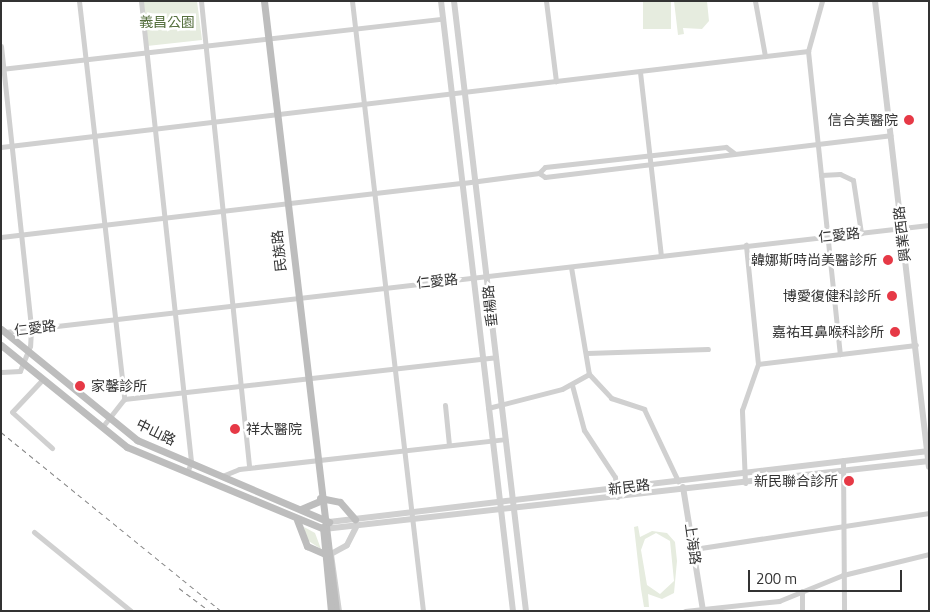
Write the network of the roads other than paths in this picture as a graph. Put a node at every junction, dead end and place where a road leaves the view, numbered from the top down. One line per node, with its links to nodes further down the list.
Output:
1 (79, 1): 20 (street)
2 (141, 1): 17 (street)
3 (201, 1): 15 (street)
4 (264, 1): 14 (main road, 民族路)
5 (352, 1): 13 (street)
6 (441, 1): 12 (street, 垂楊路)
7 (454, 1): 24 (street, 垂楊路)
8 (546, 1): 23 (street)
9 (755, 1): 19 (street)
10 (822, 1): 18 (street)
11 (875, 1): 30 (street, 興業西路)
12 (443, 19): 13 (street); 25 (street, 垂楊路)
13 (355, 27): 14 (street); 26 (street)
14 (268, 37): 15 (street); 27 (main road, 民族路)
15 (206, 45): 17 (street); 28 (street)
16 (1, 46): 21 (street)
17 (146, 51): 20 (street); 29 (street)
18 (808, 51): 19 (street); 32 (street)
19 (765, 56): 22 (street)
20 (86, 58): 21 (street); 31 (street)
21 (2, 68): 33 (street)
22 (640, 72): 23 (street); 36 (street)
23 (556, 81): 24 (street)
24 (465, 92): 25 (street); 40 (street, 垂楊路)
25 (452, 93): 26 (street); 41 (street, 垂楊路)
26 (363, 104): 27 (street); 42 (street)
27 (280, 114): 28 (street); 43 (main road, 民族路)
28 (213, 122): 29 (street); 44 (street)
29 (154, 128): 31 (street); 45 (street)
30 (890, 135): 32 (street); 48 (street, 興業西路)
31 (95, 136): 33 (street); 46 (street)
32 (818, 143): 35 (street); 39 (street)
33 (10, 146): 34 (street); 50 (street)
34 (1, 147)
35 (734, 152): 36 (street); 37 (street)
36 (649, 155): 37 (street); 38 (street)
37 (650, 166): 38 (street); 54 (street)
38 (540, 173): 40 (street)
39 (821, 175): 49 (street); 51 (street)
40 (477, 181): 41 (street); 56 (street, 垂楊路)
41 (463, 183): 42 (street); 57 (street, 垂楊路)
42 (375, 193): 43 (street); 58 (street)
43 (286, 205): 44 (street); 59 (main road, 民族路)
44 (223, 211): 45 (street); 60 (street)
45 (163, 218): 46 (street); 61 (street)
46 (105, 225): 50 (street); 62 (street)
47 (929, 225): 48 (street, 仁愛路)
48 (902, 228): 49 (street, 仁愛路); 66 (street, 興業西路)
49 (861, 233): 51 (street, 仁愛路)
50 (19, 235): 52 (street); 63 (street)
51 (829, 236): 53 (street, 仁愛路); 70 (street)
52 (1, 237)
53 (746, 245): 54 (street, 仁愛路); 74 (street)
54 (661, 256): 55 (street, 仁愛路)
55 (571, 266): 56 (street, 仁愛路); 69 (street)
56 (487, 276): 57 (street, 仁愛路); 71 (street, 垂楊路)
57 (473, 278): 58 (street, 仁愛路); 72 (street, 垂楊路)
58 (388, 287): 59 (street, 仁愛路); 75 (street)
59 (296, 297): 60 (street, 仁愛路); 78 (main road, 民族路)
60 (234, 304): 61 (street, 仁愛路); 80 (street)
61 (174, 311): 62 (street, 仁愛路); 82 (street)
62 (115, 318): 63 (street, 仁愛路); 83 (street)
63 (31, 329): 64 (street, 仁愛路); 68 (street)
64 (3, 330): 68 (main road, 中山路)
65 (1, 345): 73 (main road, 中山路)
66 (916, 345): 70 (street); 94 (street, 興業西路)
67 (708, 349): 69 (street)
68 (28, 352): 73 (street); 87 (main road, 中山路)
69 (586, 353): 77 (street)
70 (840, 354): 74 (street)
71 (496, 357): 72 (street); 85 (street, 垂楊路)
72 (482, 358): 75 (street); 86 (street, 垂楊路)
73 (23, 364): 76 (street); 79 (main road, 中山路)
74 (758, 364): 103 (street)
75 (394, 368): 78 (street); 93 (street)
76 (1, 372)
77 (589, 374): 81 (street); 105 (street)
78 (307, 378): 80 (street); 95 (main road, 民族路)
79 (43, 379): 88 (main road, 中山路); 92 (street)
80 (242, 385): 82 (street); 100 (street)
81 (572, 385): 85 (street); 108 (street)
82 (183, 393): 83 (street); 98 (street)
83 (124, 398): 87 (street)
84 (445, 405): 91 (street)
85 (501, 406): 86 (street); 89 (street, 垂楊路)
86 (488, 408): 90 (street, 垂楊路)
87 (110, 418): 88 (street); 98 (main road, 中山路)
88 (103, 426): 101 (main road, 中山路)
89 (505, 440): 90 (street); 112 (street, 垂楊路)
90 (492, 441): 91 (street); 113 (street, 垂楊路)
91 (449, 446): 93 (street)
92 (52, 448)
93 (404, 450): 95 (street); 117 (street)
94 (928, 451): 96 (street, 新民路); 97 (street, 興業西路)
95 (316, 460): 100 (street); 111 (main road, 民族路)
96 (843, 460): 102 (street); 103 (street, 新民路)
97 (928, 461): 99 (street, 興業西路); 102 (street, 新民路)
98 (191, 463): 101 (street); 104 (main road, 中山路)
99 (929, 467)
100 (250, 468): 104 (street)
101 (187, 472): 107 (main road, 中山路)
102 (843, 472): 106 (street, 新民路); 124 (street)
103 (744, 473): 105 (street, 新民路); 106 (street)
104 (222, 476): 107 (main road); 114 (main road, 中山路)
105 (678, 481): 108 (street, 新民路); 109 (street)
106 (745, 483): 109 (street, 新民路)
107 (216, 484): 120 (main road, 中山路)
108 (616, 488): 110 (street); 112 (street, 新民路)
109 (685, 489): 110 (street, 新民路); 127 (street, 上海路)
110 (617, 497): 115 (street, 新民路)
111 (320, 498): 114 (main road); 119 (main road); 121 (main road, 民族路)
112 (513, 500): 113 (street, 新民路); 115 (street, 垂楊路)
113 (499, 503): 116 (street, 垂楊路); 117 (street, 新民路)
114 (298, 509): 121 (main road, 中山路)
115 (514, 511): 116 (street, 新民路); 139 (street, 垂楊路)
116 (500, 512): 122 (street, 新民路); 138 (street, 垂楊路)
117 (411, 513): 119 (street, 新民路); 122 (street)
118 (929, 513): 124 (street)
119 (355, 519): 121 (street, 新民路)
120 (297, 520): 125 (main road, 中山路); 128 (main road)
121 (325, 521): 125 (main road, 民族路)
122 (412, 521): 123 (street, 新民路); 137 (street)
123 (356, 527): 125 (street, 新民路); 128 (street)
124 (841, 527): 127 (street); 131 (street)
125 (327, 530): 128 (main road, 民族路)
126 (34, 532): 134 (street)
127 (694, 549): 133 (street, 上海路)
128 (328, 554): 130 (main road, 民族路)
129 (929, 554): 131 (street)
130 (329, 565): 135 (main road); 136 (main road)
131 (843, 576): 132 (street); 142 (street)
132 (802, 591): 133 (street); 141 (street)
133 (703, 610): 140 (street)
134 (131, 611)
135 (329, 611)
136 (338, 611)
137 (423, 611)
138 (512, 611)
139 (526, 611)
140 (685, 611)
141 (802, 611)
142 (844, 611)

